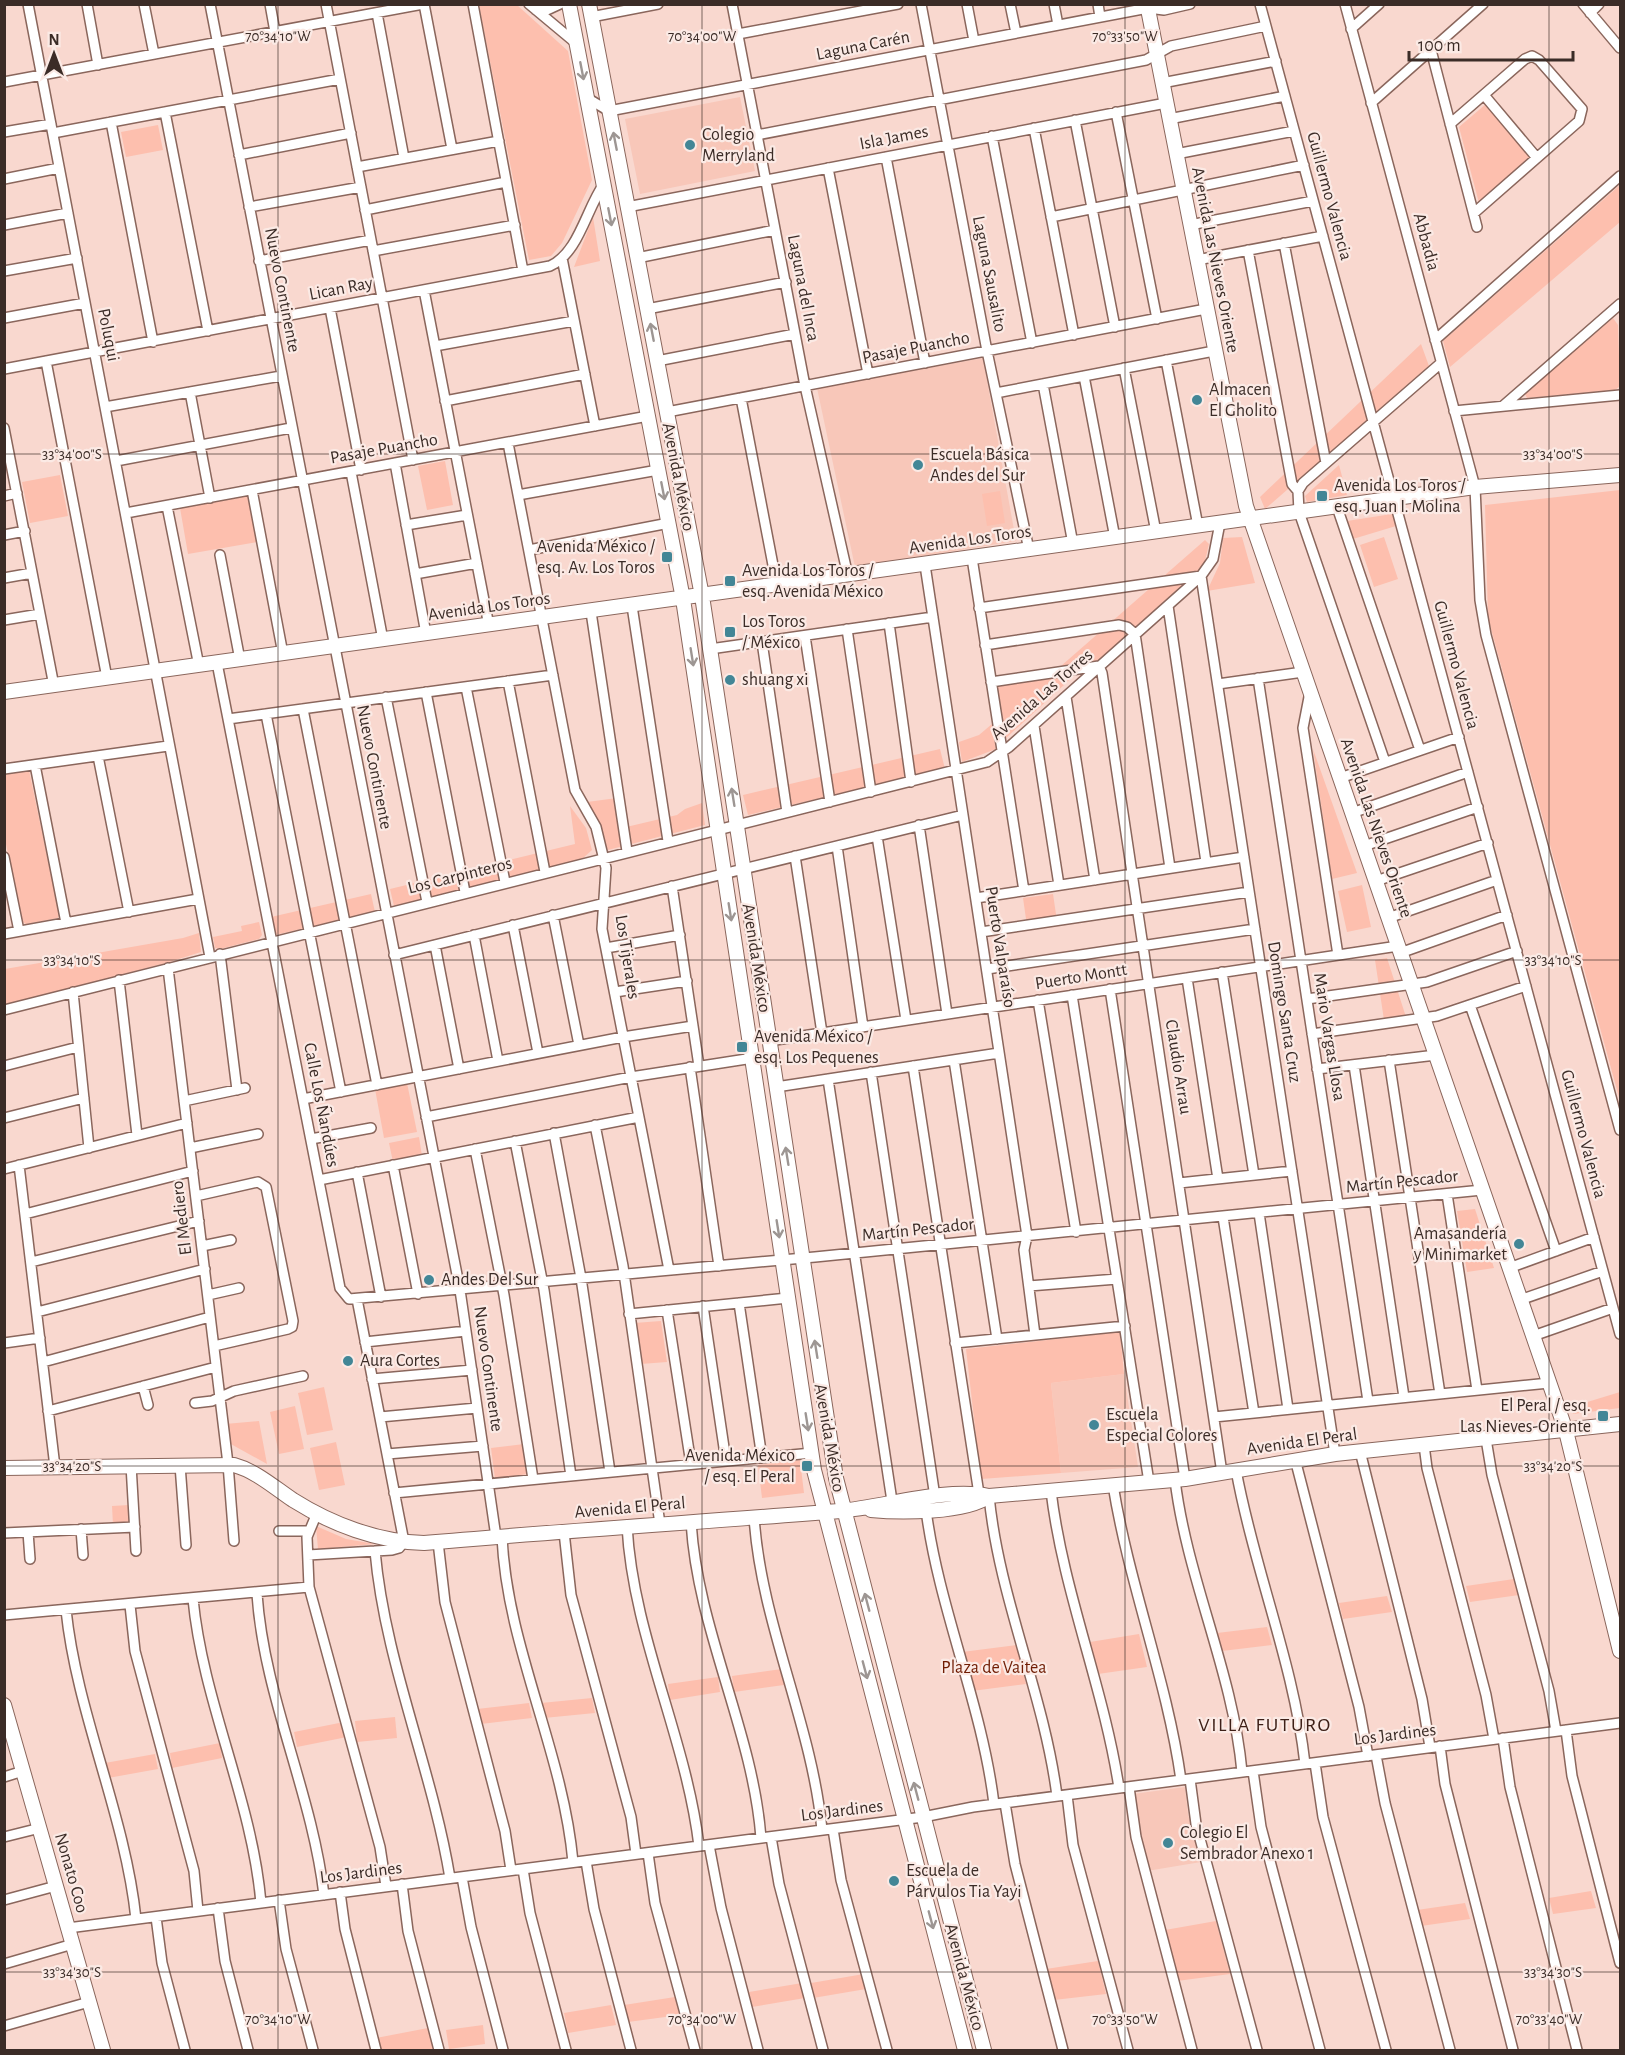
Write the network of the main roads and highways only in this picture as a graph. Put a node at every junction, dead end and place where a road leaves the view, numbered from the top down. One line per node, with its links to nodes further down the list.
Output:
1 (569, 4): 7 (main road, Avenida México, one-way to 7)
2 (1148, 6): 5 (main road, Avenida Las Nieves Oriente)
3 (590, 11): 6 (main road, Avenida México, one-way to 3)
4 (1620, 475): 5 (main road, Avenida Los Toros)
5 (1250, 519): 6 (main road, Avenida Los Toros); 10 (main road, Avenida Las Nieves Oriente)
6 (702, 596): 7 (main road, Avenida Los Toros); 14 (main road, Avenida México, one-way to 6)
7 (683, 599): 8 (main road, Avenida Los Toros); 15 (main road, Avenida México, one-way to 15)
8 (4, 692)
9 (1620, 1424): 10 (main road, Avenida El Peral)
10 (1566, 1431): 12 (main road, Avenida El Peral); 16 (main road, Avenida Las Nieves Oriente)
11 (4, 1467): 15 (main road, Avenida El Peral)
12 (984, 1495): 13 (main road, Avenida El Peral); 13 (main road, Avenida El Peral)
13 (859, 1509): 14 (main road, Avenida El Peral)
14 (843, 1510): 15 (main road, Avenida El Peral); 20 (main road, Avenida México, one-way to 14)
15 (824, 1512): 19 (main road, Avenida México, one-way to 19)
16 (1620, 1645)
17 (5, 1711): 18 (main road, Nonato Coo)
18 (103, 2050)
19 (965, 2050)
20 (984, 2050)

